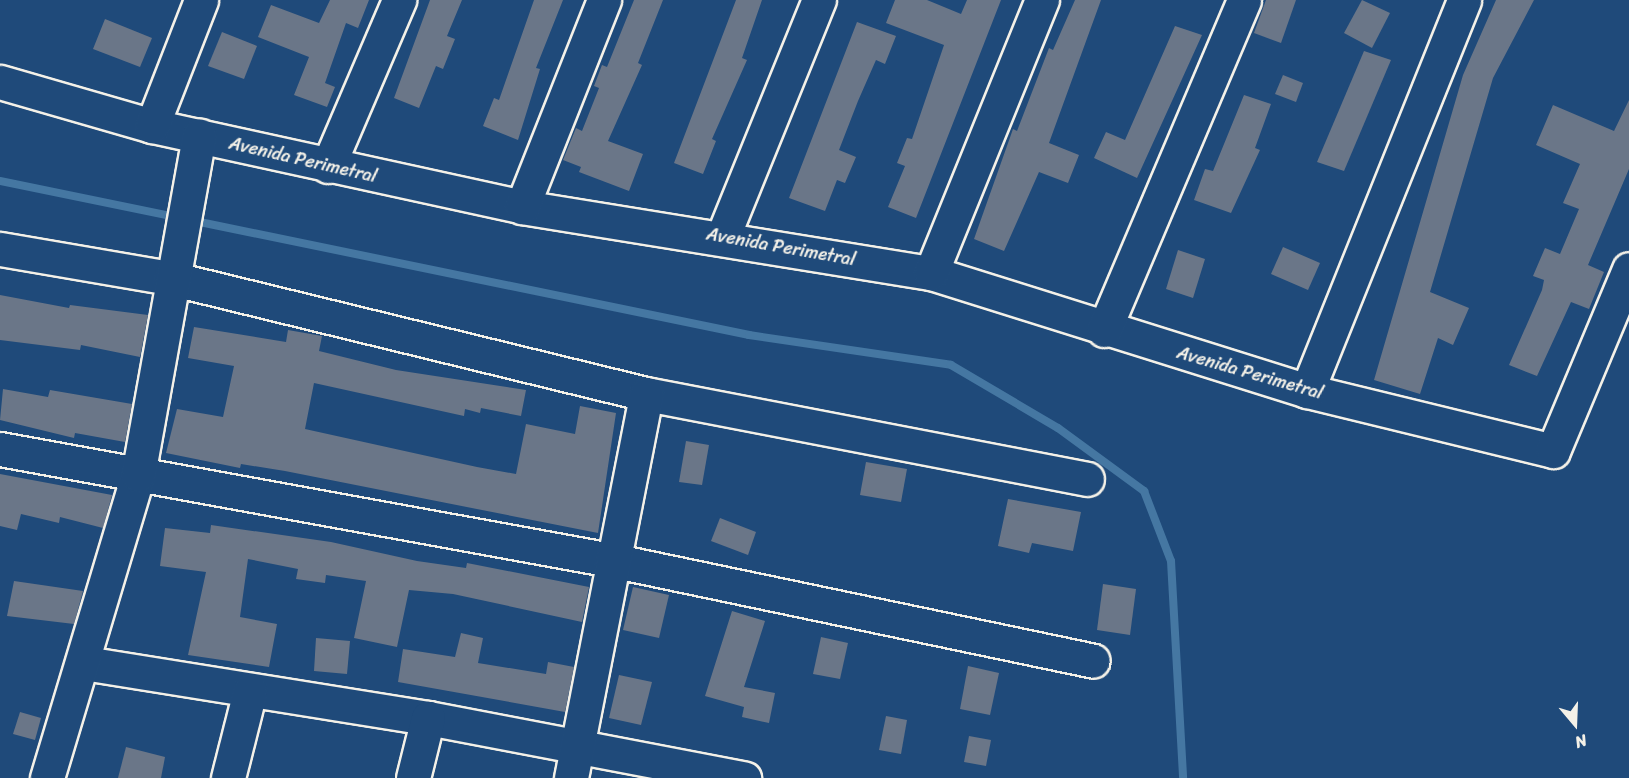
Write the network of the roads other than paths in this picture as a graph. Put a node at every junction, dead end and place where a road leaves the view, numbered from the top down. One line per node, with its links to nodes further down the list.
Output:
1 (201, 0): 9 (street)
2 (399, 0): 11 (street)
3 (604, 0): 12 (street)
4 (819, 0): 13 (street)
5 (1042, 0): 17 (street)
6 (1244, 0): 18 (street)
7 (1464, 0): 19 (street)
8 (0, 82): 9 (street, Avenida Perimetral)
9 (152, 126): 10 (street, Avenida Perimetral)
10 (199, 135): 11 (street, Avenida Perimetral); 15 (street)
11 (328, 166): 12 (street, Avenida Perimetral)
12 (522, 207): 13 (street, Avenida Perimetral)
13 (723, 236): 17 (street, Avenida Perimetral)
14 (0, 249): 15 (street)
15 (173, 264): 20 (street); 22 (street)
16 (1629, 269): 19 (street, Avenida Perimetral)
17 (931, 273): 18 (street, Avenida Perimetral)
18 (1104, 330): 19 (street, Avenida Perimetral)
19 (1307, 391)
20 (646, 394): 23 (street); 24 (street)
21 (0, 449): 22 (street)
22 (138, 475): 24 (street); 26 (street)
23 (1087, 479)
24 (611, 560): 25 (street); 29 (street)
25 (1093, 661)
26 (84, 663): 27 (street); 30 (street)
27 (250, 691): 28 (street); 31 (street)
28 (428, 718): 29 (street); 32 (street)
29 (578, 746): 33 (street); 34 (street)
30 (47, 778)
31 (228, 778)
32 (413, 778)
33 (571, 778)
34 (744, 778)

